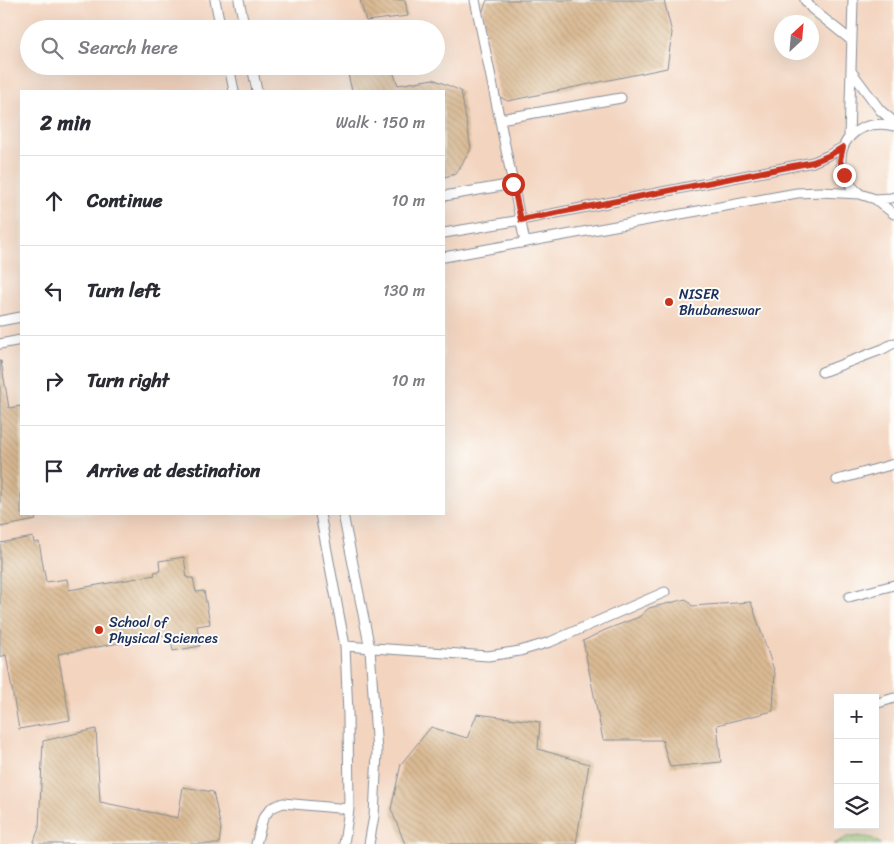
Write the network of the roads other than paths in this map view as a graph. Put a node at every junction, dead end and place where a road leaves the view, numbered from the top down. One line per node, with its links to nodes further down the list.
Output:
1 (215, 0): 6 (lane)
2 (239, 0): 7 (lane)
3 (475, 0): 15 (lane)
4 (805, 0): 8 (lane)
5 (853, 0): 8 (lane)
6 (219, 20)
7 (243, 20)
8 (852, 41): 9 (lane)
9 (851, 70): 16 (lane); 17 (lane)
10 (231, 75): 12 (lane)
11 (254, 75): 13 (lane)
12 (234, 90)
13 (257, 90)
14 (621, 98): 15 (lane)
15 (500, 119): 19 (lane)
16 (894, 124): 17 (lane)
17 (849, 138): 18 (lane)
18 (843, 147): 20 (lane); 25 (lane)
19 (513, 184): 21 (lane); 25 (lane)
20 (860, 194): 23 (lane); 27 (lane)
21 (445, 196)
22 (894, 197): 23 (lane)
23 (875, 199): 24 (lane)
24 (894, 214)
25 (521, 220): 26 (lane); 27 (lane)
26 (445, 233)
27 (525, 242): 28 (lane)
28 (445, 257)
29 (20, 317): 30 (lane)
30 (0, 321)
31 (20, 340): 32 (lane)
32 (0, 344)
33 (894, 344): 34 (lane)
34 (822, 372)
35 (894, 464): 36 (lane)
36 (837, 480)
37 (320, 515): 42 (lane)
38 (343, 515): 43 (lane)
39 (894, 585): 41 (lane)
40 (665, 592): 43 (lane)
41 (849, 597)
42 (345, 646): 43 (lane); 46 (lane)
43 (370, 648): 49 (lane)
44 (894, 698): 45 (lane)
45 (879, 703)
46 (349, 809): 47 (lane); 48 (lane)
47 (256, 844)
48 (344, 844)
49 (369, 844)

